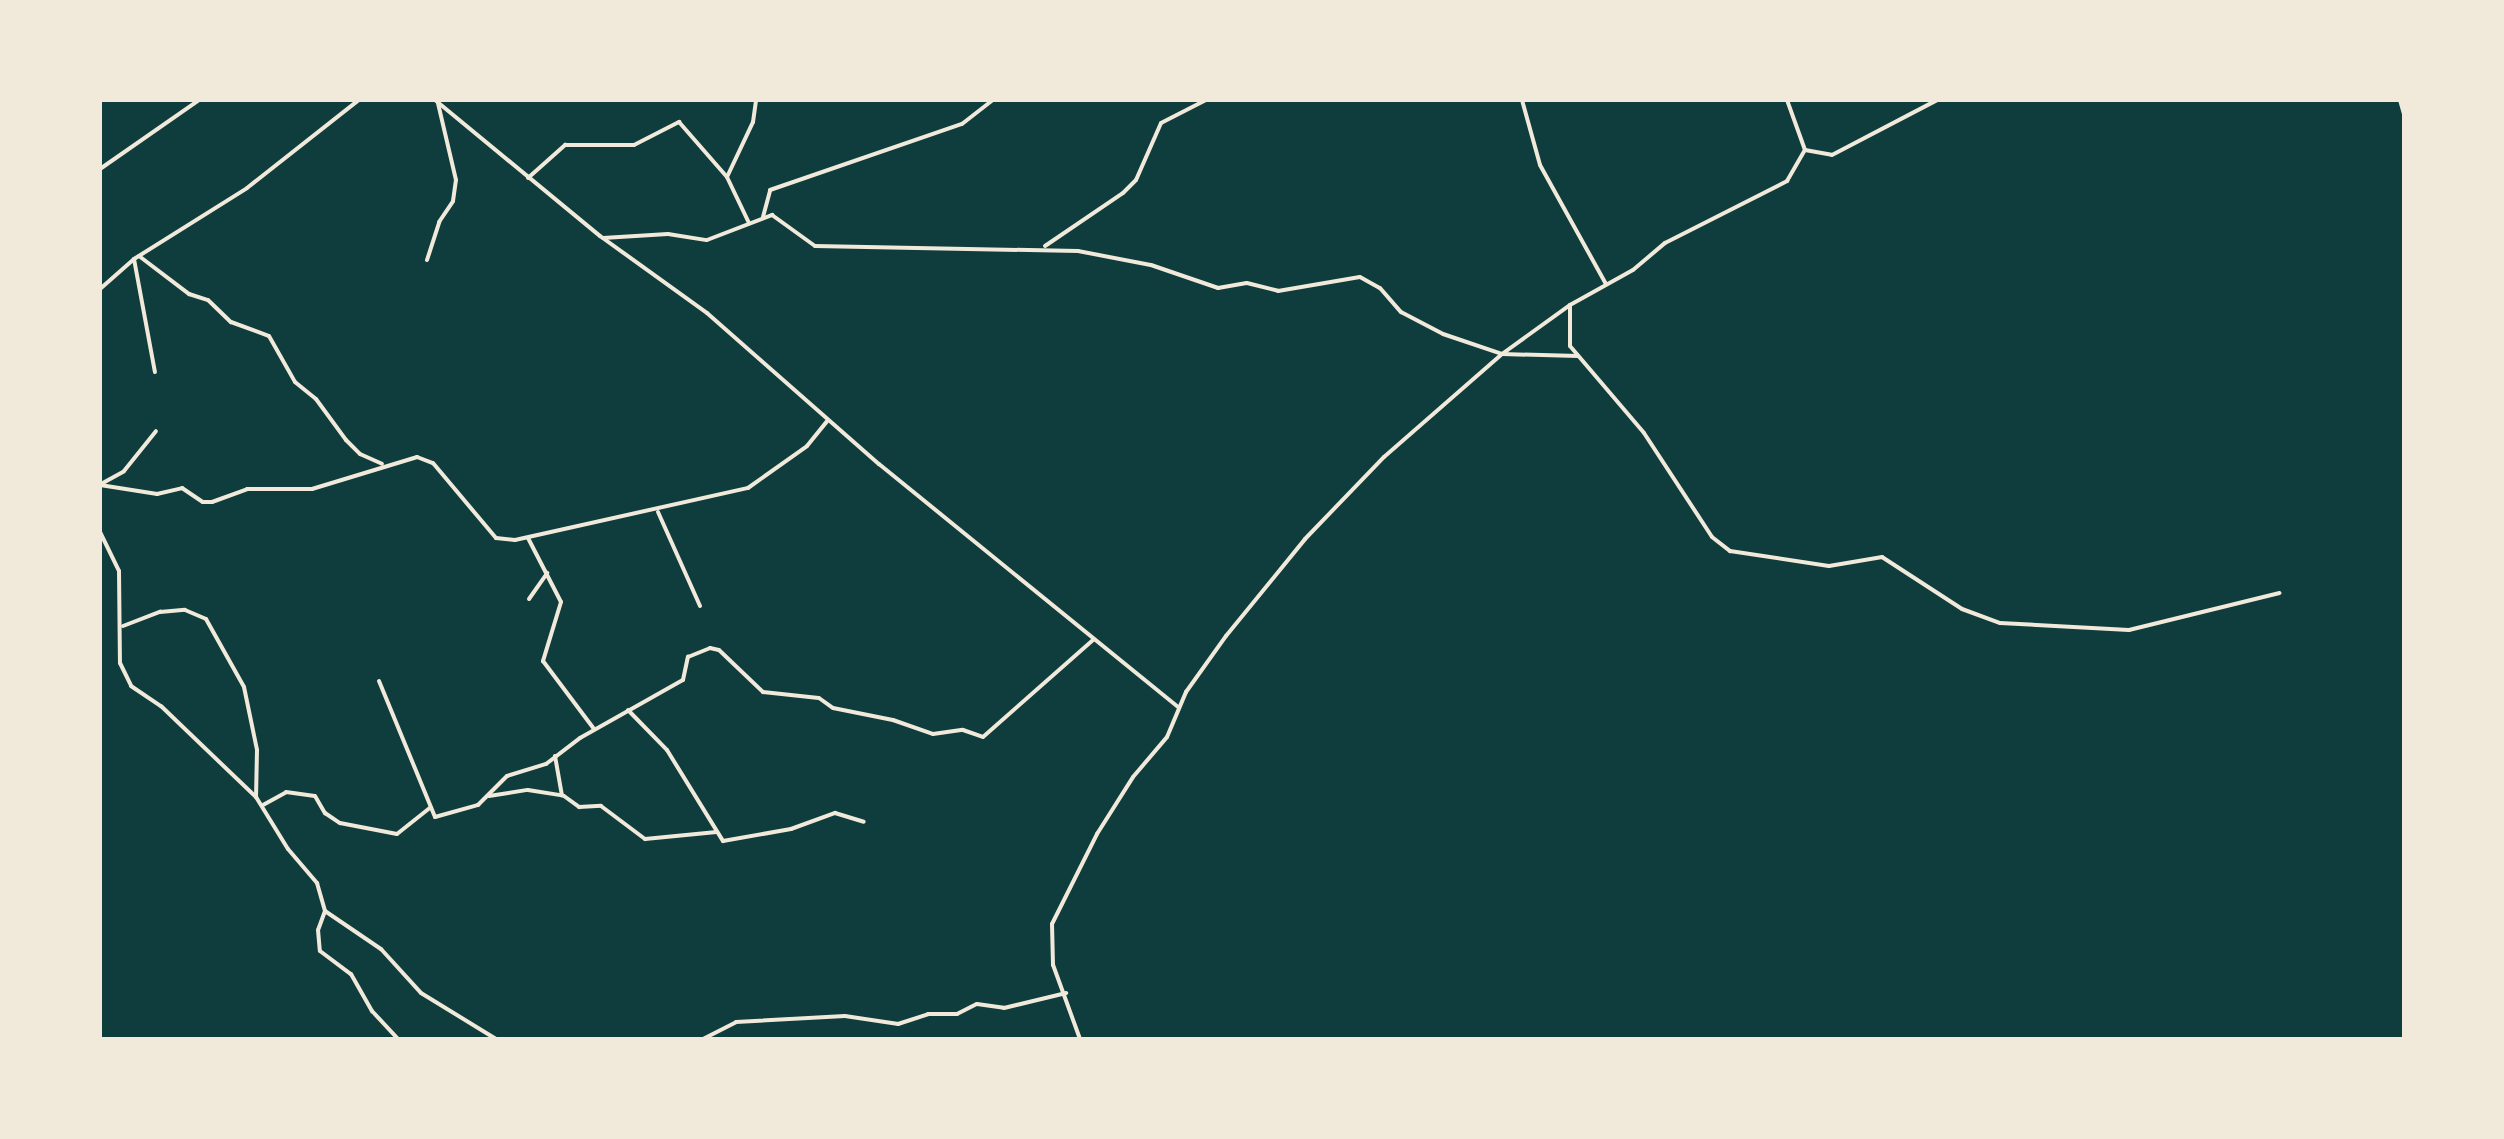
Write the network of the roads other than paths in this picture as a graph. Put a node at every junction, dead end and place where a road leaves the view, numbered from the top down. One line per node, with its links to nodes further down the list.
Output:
1 (199, 100): 13 (street)
2 (359, 100): 20 (street)
3 (756, 100): 14 (street)
4 (993, 100): 16 (street)
5 (1206, 100): 19 (street)
6 (1522, 100): 22 (street)
7 (1787, 100): 12 (street)
8 (1937, 100): 12 (street)
9 (2400, 100): 11 (street)
10 (437, 101): 15 (street); 21 (street)
11 (2404, 114)
12 (1805, 150): 22 (street)
13 (100, 169)
14 (727, 177): 15 (street); 17 (street)
15 (528, 178): 18 (street)
16 (763, 217): 17 (street); 19 (street)
17 (749, 223): 18 (street)
18 (603, 238): 28 (street)
19 (1043, 248): 25 (street)
20 (137, 258): 23 (street); 27 (street); 30 (street)
21 (427, 260)
22 (1606, 284): 24 (street)
23 (100, 289)
24 (1570, 305): 25 (street); 26 (street)
25 (1502, 354): 26 (street); 42 (street)
26 (1578, 356): 36 (street)
27 (155, 372)
28 (828, 420): 32 (street); 40 (street)
29 (156, 431): 31 (street)
30 (382, 464): 31 (street); 34 (street)
31 (100, 485)
32 (658, 512): 34 (street); 38 (street)
33 (100, 532): 39 (street)
34 (528, 537): 35 (street)
35 (547, 573): 37 (street); 44 (street)
36 (2280, 593)
37 (529, 599)
38 (700, 606)
39 (123, 626): 48 (street); 48 (street)
40 (1093, 639): 42 (street); 43 (street)
41 (379, 681): 50 (street)
42 (1178, 707): 54 (street)
43 (628, 710): 44 (street); 52 (street)
44 (594, 729): 45 (street)
45 (555, 756): 46 (street); 47 (street)
46 (562, 795): 47 (street); 52 (street)
47 (489, 796): 50 (street)
48 (256, 797): 49 (street)
49 (263, 805): 50 (street); 53 (street)
50 (432, 806)
51 (864, 822): 52 (street)
52 (717, 832)
53 (325, 911): 55 (street); 56 (street)
54 (1066, 993): 59 (street); 60 (street)
55 (398, 1039)
56 (496, 1039)
57 (539, 1039): 58 (street)
58 (595, 1039)
59 (703, 1039)
60 (1080, 1039)

